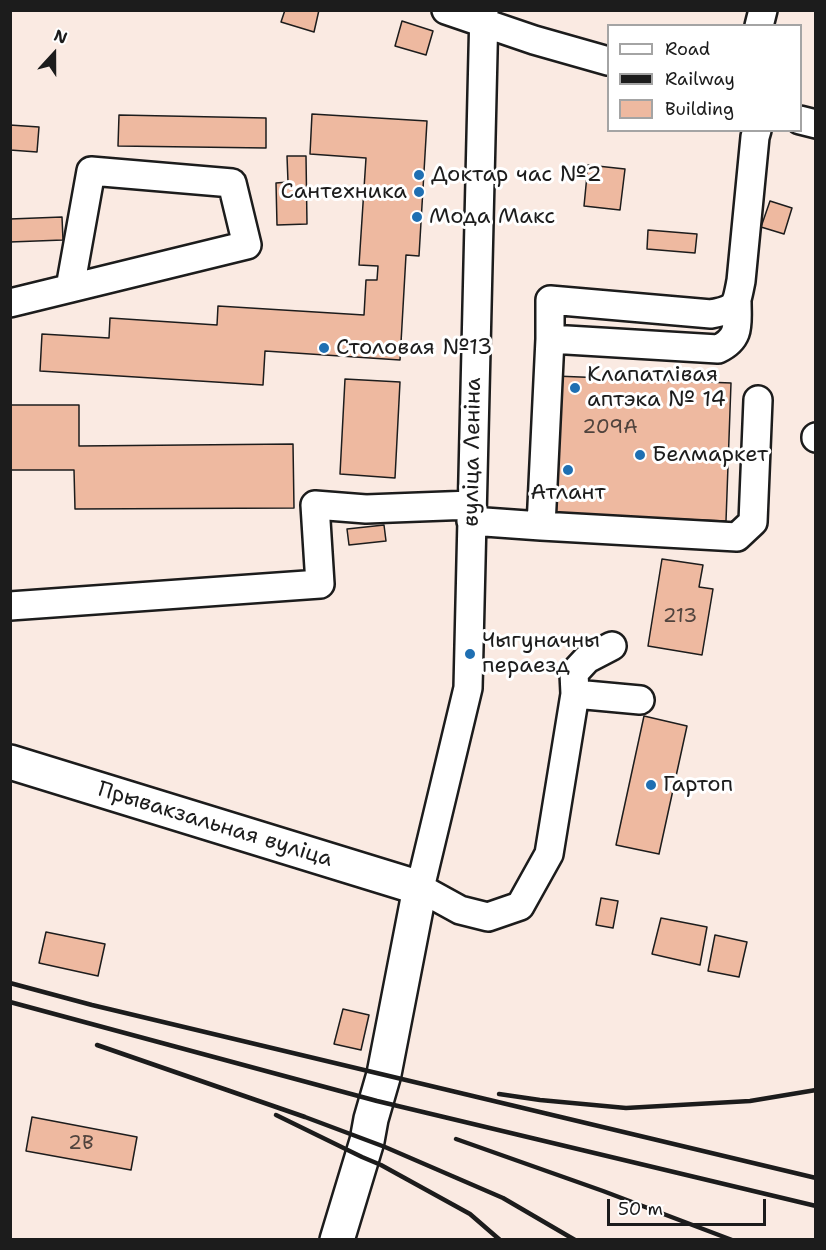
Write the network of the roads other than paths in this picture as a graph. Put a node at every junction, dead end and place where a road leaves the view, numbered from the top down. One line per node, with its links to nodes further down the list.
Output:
1 (446, 10): 2 (street)
2 (484, 17): 3 (street); 10 (street, вуліца Леніна)
3 (607, 60)
4 (756, 132): 6 (street)
5 (70, 288): 5 (street); 7 (street)
6 (737, 302): 8 (street); 8 (street)
7 (10, 303)
8 (550, 339): 11 (street)
9 (758, 400): 11 (street)
10 (472, 513): 11 (street); 12 (street); 17 (street, вуліца Леніна)
11 (541, 526)
12 (10, 606)
13 (612, 646): 14 (street)
14 (575, 694): 15 (street); 17 (street)
15 (640, 700)
16 (10, 762): 17 (main road, Прывакзальная вуліца)
17 (420, 888): 18 (main road)
18 (338, 1239)

